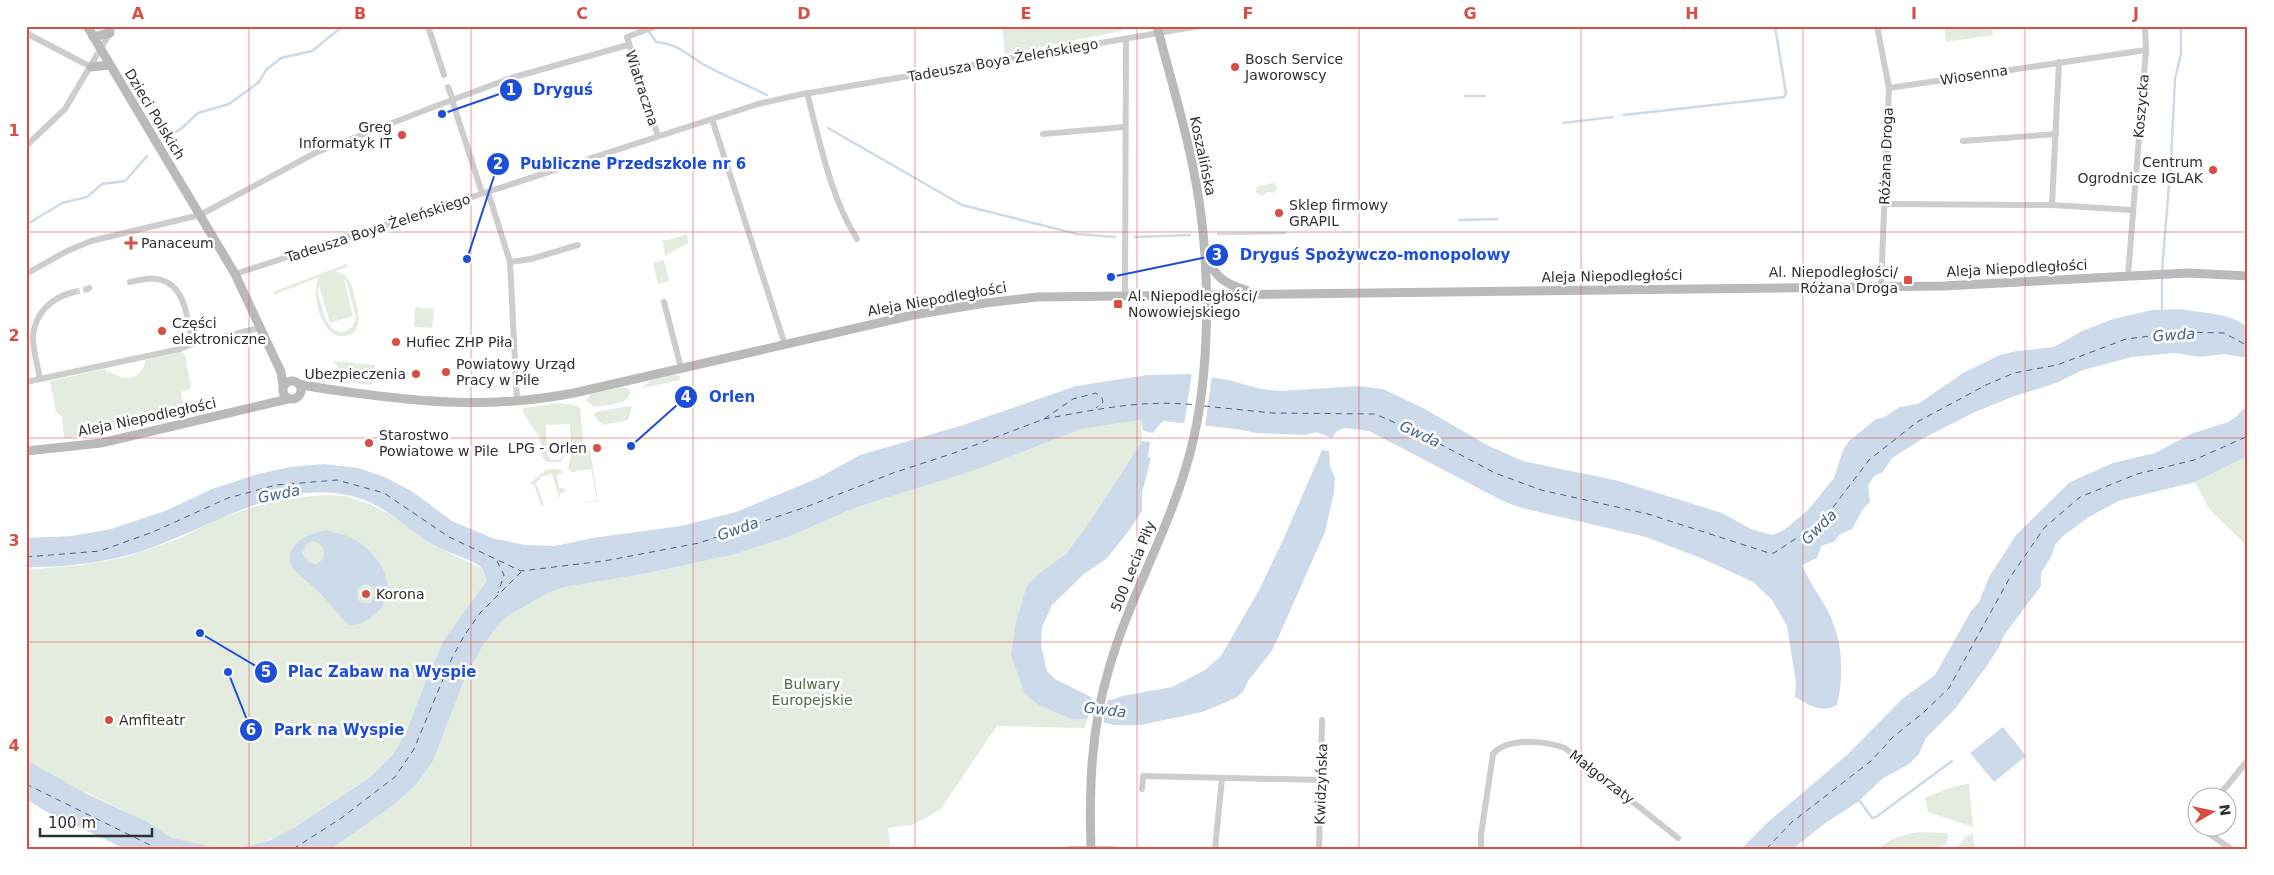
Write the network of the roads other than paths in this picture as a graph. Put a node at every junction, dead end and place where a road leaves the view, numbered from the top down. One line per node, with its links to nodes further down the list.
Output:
1 (87, 26): 10 (street, Dzieci Polskich)
2 (428, 26): 18 (street)
3 (653, 26): 12 (street, Wiatraczna)
4 (1199, 26): 8 (street, Tadeusza Boya Żeleńskiego)
5 (1877, 26): 20 (street, Różana Droga)
6 (2145, 26): 14 (street, Koszycka)
7 (112, 30): 10 (street); 13 (street)
8 (1158, 30): 11 (street, Tadeusza Boya Żeleńskiego); 37 (street, Koszalińska)
9 (26, 33): 17 (street)
10 (93, 37): 13 (street, Dzieci Polskich)
11 (1126, 39): 21 (street, Tadeusza Boya Żeleńskiego); 24 (street)
12 (628, 45): 22 (street); 27 (street, Wiatraczna)
13 (100, 49): 16 (street, Dzieci Polskich); 17 (street)
14 (2146, 50): 15 (street, Wiosenna); 33 (street, Koszycka)
15 (2059, 62): 20 (street, Wiosenna); 26 (street)
16 (110, 65): 17 (street); 34 (street, Dzieci Polskich)
17 (91, 67): 29 (street)
18 (444, 75)
19 (448, 87): 22 (street)
20 (1889, 88): 31 (street, Różana Droga)
21 (807, 93): 23 (street, Tadeusza Boya Żeleńskiego); 35 (street)
22 (452, 100): 30 (street); 34 (street)
23 (712, 118): 27 (street, Tadeusza Boya Żeleńskiego); 52 (street)
24 (1125, 127): 25 (street); 48 (street)
25 (1043, 134)
26 (2056, 134): 28 (street); 32 (street)
27 (658, 136): 30 (street, Tadeusza Boya Żeleńskiego)
28 (1963, 141)
29 (26, 146)
30 (485, 192): 38 (street); 40 (street, Tadeusza Boya Żeleńskiego)
31 (1885, 204): 32 (street); 44 (street, Różana Droga)
32 (2052, 205): 33 (street)
33 (2132, 210): 41 (street, Koszycka)
34 (200, 215): 39 (street); 40 (street, Dzieci Polskich)
35 (857, 239)
36 (578, 245): 38 (street)
37 (1204, 246): 46 (street); 47 (street, Koszalińska)
38 (510, 262): 59 (street)
39 (26, 274)
40 (235, 274): 50 (street, Dzieci Polskich)
41 (2128, 276): 42 (street, Aleja Niepodległości); 44 (street, Aleja Niepodległości)
42 (2248, 276)
43 (130, 282): 51 (street)
44 (1881, 286): 46 (street, Aleja Niepodległości)
45 (74, 292): 54 (street)
46 (1255, 293): 47 (street, Aleja Niepodległości)
47 (1205, 294): 48 (street, Aleja Niepodległości); 69 (street, 500 Lecia Piły)
48 (1125, 295): 52 (street, Aleja Niepodległości)
49 (664, 302): 53 (street)
50 (260, 328): 51 (street); 56 (street, Dzieci Polskich)
51 (192, 344): 54 (street)
52 (785, 344): 53 (street, Aleja Niepodległości)
53 (681, 368): 59 (street, Aleja Niepodległości)
54 (40, 379): 55 (street)
55 (26, 382)
56 (289, 389): 57 (street, Aleja Niepodległości); 58 (street, Aleja Niepodległości); 58 (street); 60 (street, Aleja Niepodległości)
57 (329, 389): 58 (street, Aleja Niepodległości); 59 (street, Aleja Niepodległości)
58 (300, 395)
59 (517, 401)
60 (26, 451)
61 (1322, 720): 64 (street, Kwidzyńska)
62 (2248, 760): 65 (street)
63 (1222, 778): 64 (street); 66 (street); 72 (street)
64 (1322, 780): 73 (street, Kwidzyńska)
65 (2225, 788)
66 (1142, 789)
67 (1678, 838): 74 (street, Małgorzaty)
68 (2215, 838): 75 (street)
69 (1091, 848): 70 (street); 71 (street)
70 (1070, 849)
71 (1114, 849)
72 (1215, 849)
73 (1319, 849)
74 (1481, 849)
75 (2230, 849)

